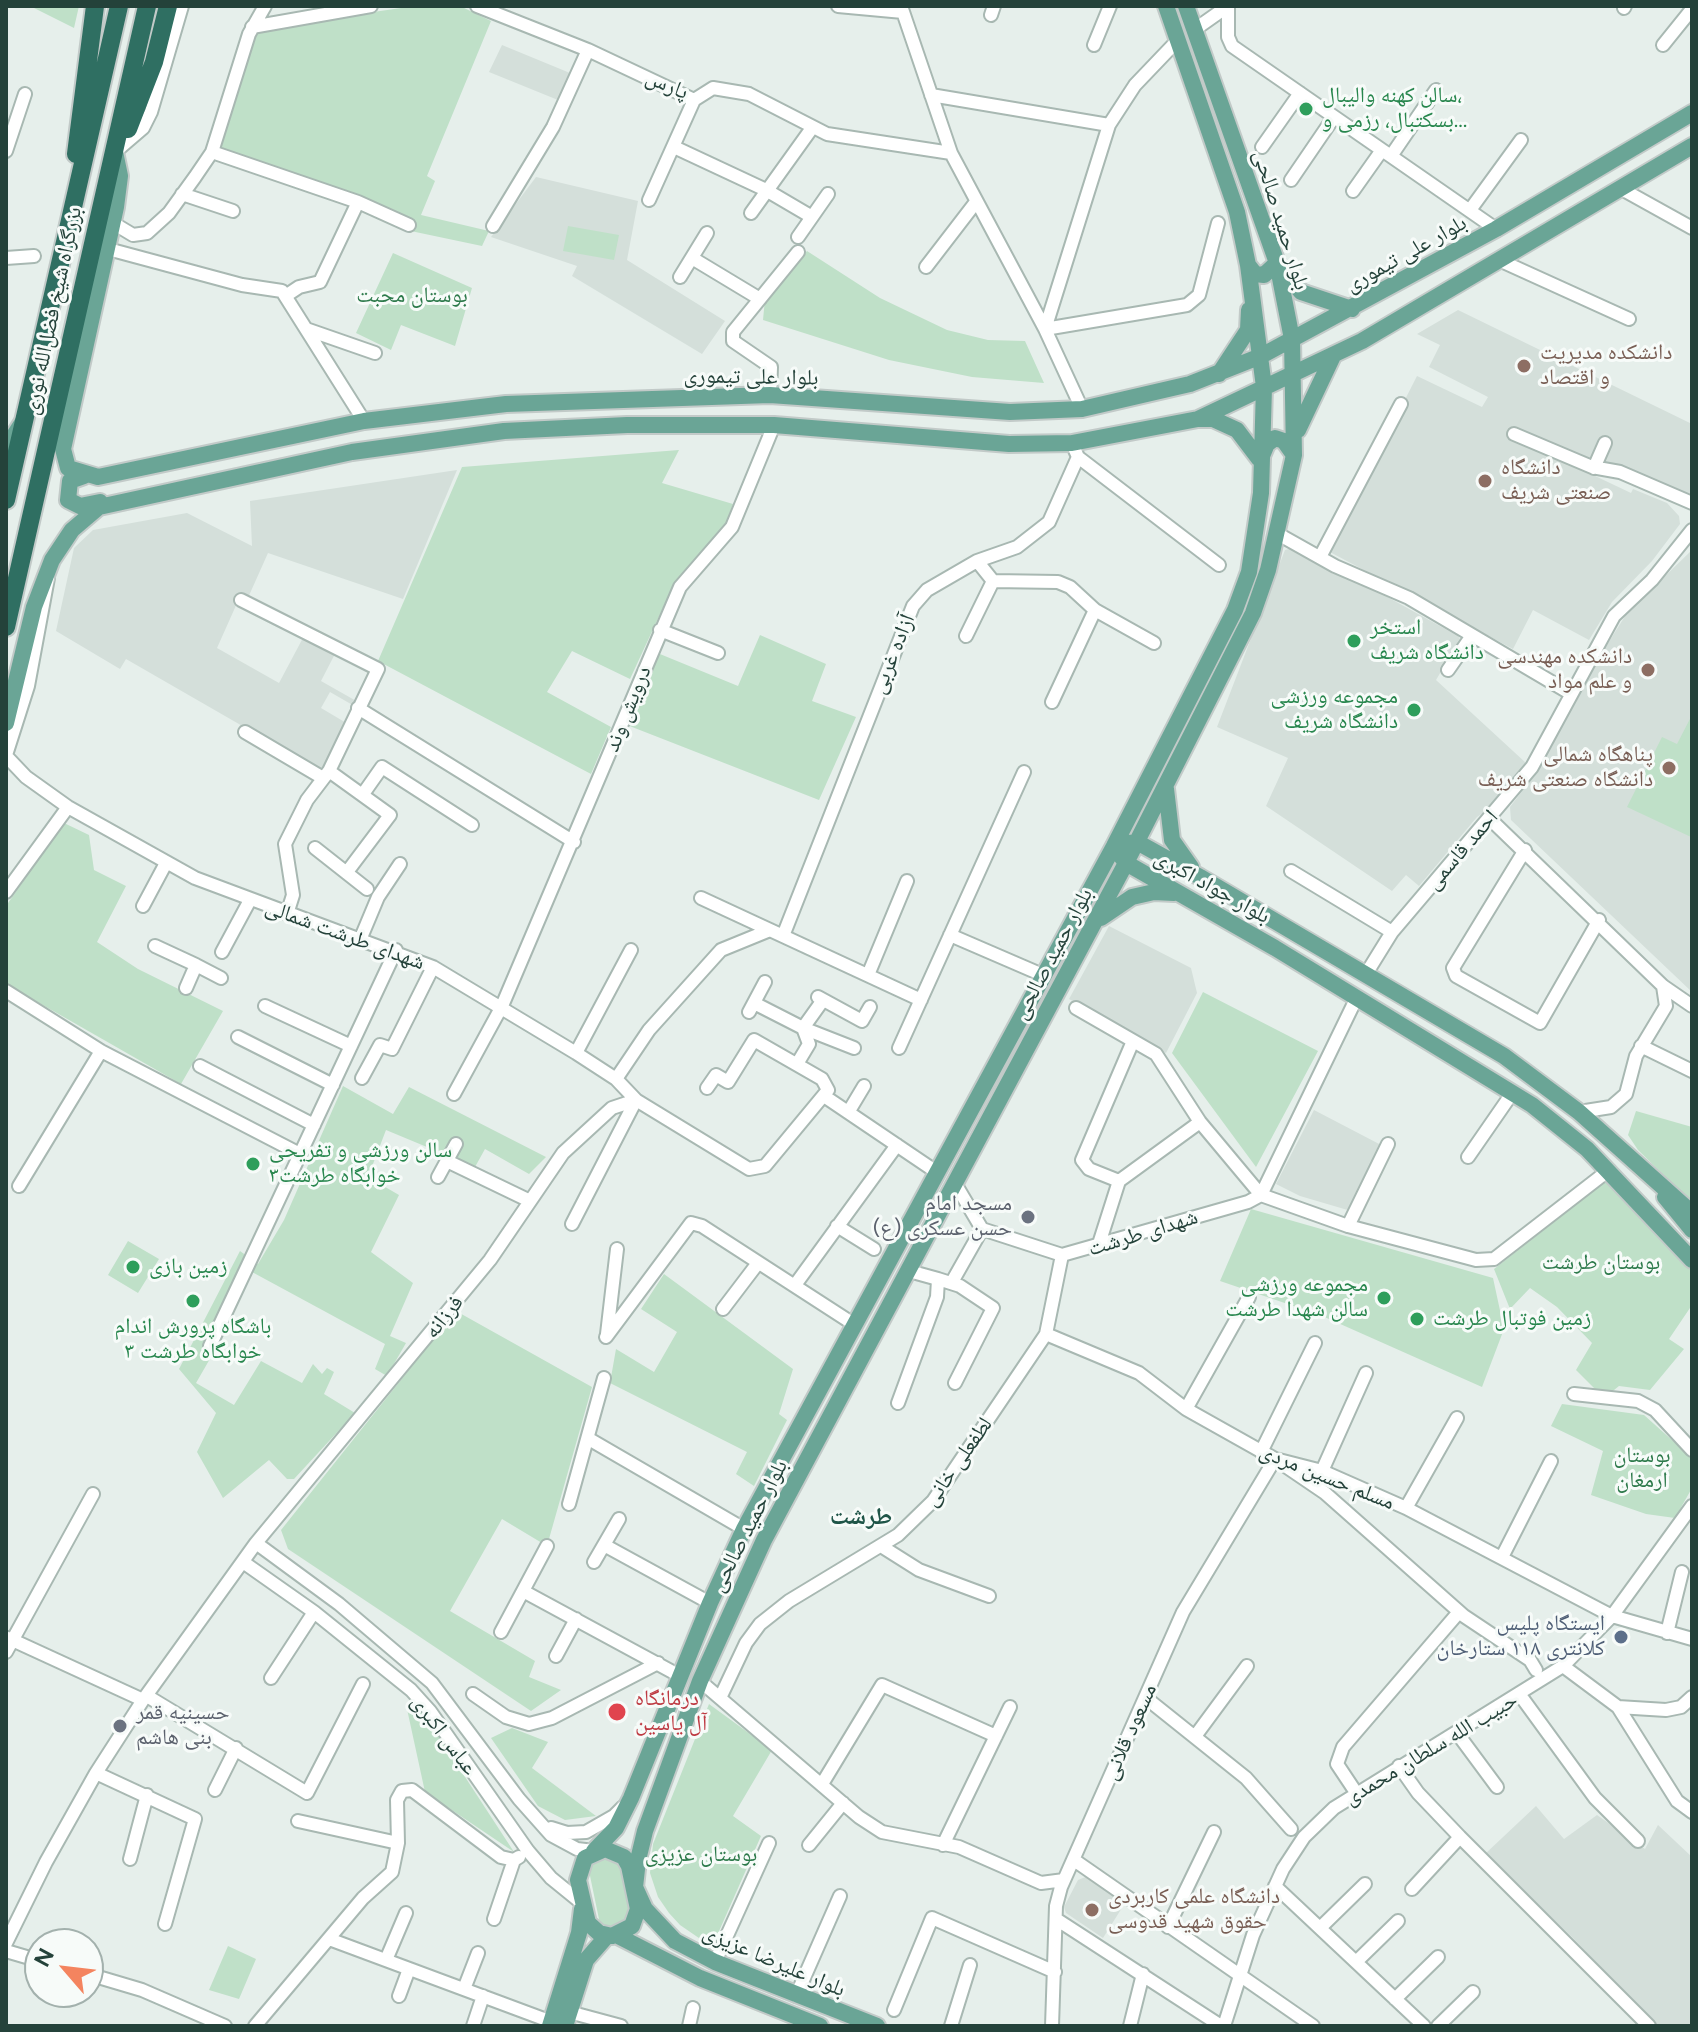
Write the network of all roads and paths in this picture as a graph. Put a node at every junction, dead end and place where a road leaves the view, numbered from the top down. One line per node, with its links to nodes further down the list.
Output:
1 (95, 6): 63 (highway)
2 (119, 6): 63 (highway, بزرگراه شیخ فضل‌الله نوری)
3 (147, 6): 36 (highway, بزرگراه شیخ فضل‌الله نوری)
4 (168, 6): 36 (highway)
5 (182, 6): 36 (street)
6 (265, 6): 16 (street)
7 (371, 6): 16 (street)
8 (477, 6): 21 (street, پارس)
9 (838, 6): 14 (street)
10 (1110, 6): 19 (street)
11 (1166, 6): 18 (main road, بلوار حمید صالحی)
12 (1186, 6): 17 (main road, بلوار حمید صالحی)
13 (1228, 6): 17 (street); 23 (street)
14 (902, 9): 25 (street)
15 (1692, 9): 20 (street)
16 (252, 27): 37 (street)
17 (1194, 30): 68 (main road, بلوار حمید صالحی)
18 (1178, 40): 29 (street); 69 (main road, بلوار حمید صالحی)
19 (1094, 45)
20 (1663, 45)
21 (588, 50): 26 (street, پارس); 56 (street)
22 (1436, 90): 39 (street)
23 (1300, 93): 28 (street); 34 (street)
24 (25, 94): 35 (street)
25 (931, 95): 29 (street); 38 (street)
26 (694, 100): 30 (street, پارس); 33 (street)
27 (1692, 113): 58 (main road, بلوار علی تیموری)
28 (1334, 117): 39 (street); 40 (street)
29 (1109, 125): 77 (street)
30 (812, 128): 38 (street, پارس); 42 (street)
31 (1521, 140): 49 (street)
32 (1692, 146): 41 (main road)
33 (674, 147): 42 (street); 46 (street)
34 (1262, 147)
35 (6, 151)
36 (115, 152): 53 (main road); 114 (highway, بزرگراه شیخ فضل‌الله نوری)
37 (212, 152): 44 (street); 47 (street)
38 (951, 153): 48 (street)
39 (1386, 153): 43 (street); 49 (street)
40 (1291, 180)
41 (1620, 188): 57 (street); 67 (main road)
42 (766, 190): 51 (street); 52 (street)
43 (1353, 191)
44 (182, 194): 50 (street); 53 (street)
45 (828, 194): 52 (street)
46 (649, 200)
47 (358, 202): 55 (street); 72 (street)
48 (976, 202): 70 (street); 77 (street)
49 (1470, 210): 58 (street)
50 (233, 211)
51 (751, 213)
52 (812, 217): 60 (street)
53 (113, 223): 61 (main road)
54 (1218, 223): 77 (street)
55 (409, 225)
56 (493, 226)
57 (1692, 228)
58 (1496, 229): 74 (main road, بلوار علی تیموری)
59 (707, 233): 66 (street)
60 (798, 237)
61 (108, 249): 72 (street); 101 (main road)
62 (798, 252): 73 (street)
63 (65, 253): 90 (highway, بزرگراه شیخ فضل‌الله نوری)
64 (34, 256): 65 (street)
65 (6, 258)
66 (692, 258): 71 (street); 73 (street)
67 (1499, 260): 75 (street); 79 (main road)
68 (1277, 263): 69 (main road); 74 (main road); 78 (main road, بلوار حمید صالحی)
69 (1248, 265): 81 (main road, بلوار حمید صالحی); 84 (main road)
70 (926, 267)
71 (680, 277)
72 (287, 295): 76 (street)
73 (760, 299): 87 (street)
74 (1352, 309): 78 (main road, بلوار علی تیموری); 79 (main road)
75 (1629, 319)
76 (306, 329): 80 (street); 92 (street)
77 (1045, 329): 89 (street)
78 (1292, 339): 81 (main road, بلوار علی تیموری); 83 (main road, بلوار حمید صالحی)
79 (1362, 341): 82 (main road)
80 (375, 353)
81 (1261, 356): 84 (main road, بلوار علی تیموری); 86 (main road, بلوار حمید صالحی)
82 (1333, 356): 83 (main road); 96 (main road)
83 (1294, 372): 86 (main road); 96 (main road, بلوار حمید صالحی)
84 (1218, 375): 85 (main road, بلوار علی تیموری)
85 (1190, 384): 89 (main road, بلوار علی تیموری); 91 (main road)
86 (1264, 387): 91 (main road); 99 (main road, بلوار حمید صالحی)
87 (770, 395): 89 (main road, بلوار علی تیموری); 92 (main road, بلوار علی تیموری)
88 (1401, 404): 107 (street)
89 (1082, 409)
90 (25, 419): 97 (main road); 103 (highway, بزرگراه شیخ فضل‌الله نوری)
91 (1198, 419): 98 (main road); 99 (main road)
92 (364, 421): 101 (main road, بلوار علی تیموری)
93 (774, 425): 98 (main road); 102 (main road); 115 (street, درویش‌ وند)
94 (1514, 434): 100 (street)
95 (1605, 443): 100 (street)
96 (1294, 447): 99 (main road); 106 (main road, بلوار حمید صالحی)
97 (6, 448)
98 (1075, 450): 108 (street, آزاده غربی); 109 (street)
99 (1260, 462): 136 (main road, بلوار حمید صالحی)
100 (1594, 468): 104 (street)
101 (84, 476): 102 (main road)
102 (154, 495): 110 (main road)
103 (6, 500)
104 (1692, 503)
105 (1692, 530): 121 (street, احمد قاسمی)
106 (1278, 534): 107 (street); 129 (main road, بلوار حمید صالحی)
107 (1320, 557): 117 (street)
108 (977, 561): 111 (street); 159 (street, آزاده غربی)
109 (1219, 565)
110 (48, 569): 124 (main road); 126 (street)
111 (993, 581): 113 (street); 116 (street)
112 (241, 600): 123 (street)
113 (1095, 610): 118 (street); 122 (street)
114 (6, 627)
115 (660, 630): 119 (street); 134 (street, درویش‌ وند)
116 (966, 636)
117 (1471, 637): 120 (street); 121 (street)
118 (1154, 643)
119 (718, 653)
120 (1448, 670)
121 (1570, 693): 132 (street, احمد قاسمی)
122 (1052, 702)
123 (358, 708): 128 (street); 134 (street)
124 (6, 723)
125 (245, 732): 128 (street)
126 (7, 756): 131 (street, شهدای طرشت شمالی)
127 (1024, 772): 158 (street)
128 (326, 774): 130 (street); 153 (street)
129 (1166, 785): 135 (main road, بلوار حمید صالحی); 144 (main road)
130 (363, 794): 133 (street); 143 (street)
131 (68, 807): 139 (street, شهدای طرشت شمالی); 147 (street)
132 (1489, 818): 138 (street); 157 (street, احمد قاسمی)
133 (472, 825)
134 (574, 842): 178 (street, درویش‌ وند)
135 (1137, 842): 136 (main road, بلوار جواد اکبری); 140 (main road, بلوار حمید صالحی); 144 (main road, بلوار جواد اکبری)
136 (1114, 846): 140 (main road, بلوار جواد اکبری); 152 (main road, بلوار حمید صالحی)
137 (315, 848): 143 (street)
138 (1525, 850): 154 (street); 154 (street)
139 (166, 863): 150 (street, شهدای طرشت شمالی); 151 (street)
140 (1126, 863): 148 (main road, بلوار جواد اکبری); 155 (main road, بلوار حمید صالحی)
141 (400, 864): 160 (street)
142 (1291, 871): 157 (street)
143 (347, 872): 146 (street)
144 (1200, 877): 167 (main road, بلوار جواد اکبری)
145 (907, 881): 168 (street)
146 (367, 889)
147 (6, 892)
148 (1179, 894): 155 (main road); 175 (main road, بلوار جواد اکبری)
149 (701, 898): 156 (street)
150 (250, 900): 153 (street, شهدای طرشت شمالی); 164 (street)
151 (143, 906)
152 (1080, 908): 155 (main road); 169 (main road, بلوار حمید صالحی)
153 (287, 914): 160 (street, شهدای طرشت شمالی)
154 (1599, 920): 172 (street)
155 (1094, 923): 218 (main road, بلوار حمید صالحی)
156 (770, 930): 159 (street); 195 (street)
157 (1392, 932): 167 (street, احمد قاسمی)
158 (950, 935): 169 (street); 176 (street)
159 (783, 936): 168 (street)
160 (360, 940): 162 (street, شهدای طرشت شمالی)
161 (155, 946): 165 (street)
162 (396, 950): 166 (street, شهدای طرشت شمالی); 185 (street)
163 (631, 950): 190 (street)
164 (222, 952)
165 (196, 965): 170 (street); 173 (street)
166 (433, 967): 178 (street, شهدای طرشت شمالی); 194 (street)
167 (1366, 974): 175 (main road); 204 (main road, بلوار جواد اکبری)
168 (868, 975): 176 (street)
169 (1045, 976): 215 (main road, بلوار حمید صالحی)
170 (221, 978)
171 (765, 982): 182 (street)
172 (1663, 986): 179 (street); 186 (street)
173 (186, 988)
174 (6, 991): 189 (street)
175 (1357, 997): 199 (main road, بلوار جواد اکبری); 221 (street)
176 (921, 1000): 188 (street)
177 (265, 1006): 185 (street)
178 (502, 1006): 190 (street, شهدای طرشت شمالی); 200 (street, درویش‌ وند)
179 (1692, 1006)
180 (870, 1007): 182 (street)
181 (1076, 1008): 184 (street)
182 (803, 1028): 187 (street); 191 (street)
183 (238, 1037): 196 (street)
184 (1133, 1041): 205 (street); 217 (street)
185 (351, 1046): 196 (street)
186 (1641, 1046): 193 (street); 204 (street)
187 (854, 1048)
188 (899, 1048)
189 (101, 1051): 210 (street); 219 (street)
190 (576, 1053): 195 (street, شهدای طرشت شمالی)
191 (797, 1064): 198 (street); 201 (street)
192 (200, 1066): 206 (street)
193 (1692, 1071)
194 (362, 1078)
195 (616, 1079): 202 (street, شهدای طرشت شمالی)
196 (333, 1085): 206 (street)
197 (864, 1086): 203 (street)
198 (707, 1088)
199 (1513, 1092): 211 (street); 213 (main road, بلوار جواد اکبری)
200 (454, 1094)
201 (824, 1096): 202 (street, شهدای طرشت شمالی); 203 (street)
202 (636, 1100): 222 (street, فرزانه); 224 (street)
203 (849, 1111): 209 (street)
204 (1579, 1112): 214 (main road, بلوار جواد اکبری)
205 (1200, 1122): 217 (street); 221 (street)
206 (314, 1125): 210 (street)
207 (456, 1144): 212 (street)
208 (1388, 1144): 226 (street)
209 (897, 1145): 215 (street); 225 (street)
210 (300, 1154): 245 (street)
211 (1468, 1157)
212 (447, 1161): 216 (street); 222 (street)
213 (1609, 1170): 220 (main road, بلوار جواد اکبری); 226 (street)
214 (1648, 1170): 223 (main road, بلوار جواد اکبری); 228 (main road)
215 (938, 1173): 218 (main road); 242 (main road, بلوار حمید صالحی)
216 (438, 1177)
217 (1119, 1181): 230 (street)
218 (956, 1185): 227 (street); 236 (main road, بلوار حمید صالحی)
219 (19, 1186)
220 (1627, 1190): 229 (main road); 234 (main road, بلوار جواد اکبری)
221 (1261, 1195): 226 (street); 230 (street, شهدای طرشت)
222 (530, 1201): 265 (street, فرزانه)
223 (1692, 1213)
224 (572, 1224)
225 (837, 1226): 232 (street); 239 (street)
226 (1348, 1226)
227 (982, 1229): 233 (street, شهدای طرشت); 238 (street)
228 (1692, 1230)
229 (1692, 1244)
230 (1098, 1247): 233 (street, شهدای طرشت)
231 (617, 1249): 235 (street)
232 (874, 1249)
233 (1062, 1255): 243 (street, لطفعلی خانی)
234 (1692, 1260)
235 (758, 1263): 239 (street); 241 (street)
236 (909, 1271): 237 (street); 292 (main road, بلوار حمید صالحی)
237 (938, 1279): 238 (street); 250 (street)
238 (952, 1282): 248 (street)
239 (795, 1285): 242 (street)
240 (1249, 1297): 251 (street)
241 (723, 1309)
242 (855, 1325): 264 (main road, بلوار حمید صالحی)
243 (1046, 1334): 251 (street, مسلم حسین مردی); 268 (street, لطفعلی خانی)
244 (1315, 1343): 255 (street)
245 (210, 1346)
246 (1366, 1373): 258 (street)
247 (604, 1378): 253 (street)
248 (955, 1383)
249 (1574, 1394): 254 (street)
250 (898, 1403)
251 (1186, 1409): 255 (street, مسلم حسین مردی)
252 (1457, 1418): 262 (street)
253 (589, 1439): 260 (street); 264 (street)
254 (1692, 1450)
255 (1261, 1452): 256 (street, مسلم حسین مردی)
256 (1275, 1459): 258 (street, مسلم حسین مردی); 277 (street); 299 (street, مسعود قلانی)
257 (1551, 1461): 269 (street)
258 (1322, 1471): 262 (street, مسلم حسین مردی)
259 (93, 1494): 282 (street)
260 (569, 1504)
261 (1692, 1506): 278 (street, حبیب الله سلطان محمدی)
262 (1406, 1508): 269 (street, مسلم حسین مردی)
263 (619, 1519): 266 (street)
264 (744, 1529): 275 (main road, بلوار حمید صالحی)
265 (256, 1543): 270 (street, فرزانه); 317 (street, عباس اکبری)
266 (604, 1545): 271 (street); 275 (street)
267 (547, 1546): 273 (street)
268 (881, 1546): 274 (street); 298 (street, لطفعلی خانی)
269 (1502, 1557): 278 (street, مسلم حسین مردی)
270 (243, 1562): 276 (street, عباس اکبری); 297 (street, فرزانه)
271 (594, 1562)
272 (1682, 1572): 281 (street)
273 (523, 1591): 279 (street); 280 (street)
274 (989, 1596)
275 (710, 1603): 290 (main road, بلوار حمید صالحی)
276 (314, 1612): 291 (street); 326 (street, عباس اکبری)
277 (1459, 1612): 289 (street); 311 (street)
278 (1612, 1616): 281 (street, مسلم حسین مردی); 288 (street, حبیب الله سلطان محمدی)
279 (576, 1619): 285 (street); 286 (street)
280 (501, 1632)
281 (1667, 1633): 283 (street, مسلم حسین مردی)
282 (10, 1639): 284 (street); 297 (street)
283 (1692, 1639)
284 (6, 1652)
285 (556, 1656)
286 (658, 1663): 290 (street); 294 (street)
287 (1247, 1666): 303 (street)
288 (1563, 1666): 295 (street, حبیب الله سلطان محمدی); 301 (street)
289 (1536, 1670)
290 (680, 1676): 313 (main road, بلوار حمید صالحی)
291 (271, 1678)
292 (700, 1681): 298 (street); 334 (main road, بلوار حمید صالحی)
293 (363, 1684): 305 (street)
294 (473, 1694)
295 (1520, 1695): 302 (street, حبیب الله سلطان محمدی); 321 (street)
296 (1692, 1697): 301 (street)
297 (145, 1698): 305 (street); 307 (street, فرزانه)
298 (720, 1698): 308 (street)
299 (1146, 1698): 303 (street); 330 (street, مسعود قلانی)
300 (1010, 1707): 304 (street)
301 (1618, 1707): 315 (street)
302 (1457, 1733): 306 (street, حبیب الله سلطان محمدی); 309 (street)
303 (1196, 1735): 318 (street)
304 (996, 1736): 308 (street); 325 (street)
305 (236, 1748): 310 (street)
306 (1399, 1766): 311 (street, حبیب الله سلطان محمدی); 320 (street)
307 (96, 1773): 312 (street); 339 (street, فرزانه)
308 (822, 1784): 314 (street)
309 (1497, 1787)
310 (215, 1790)
311 (1357, 1794): 333 (street, حبیب الله سلطان محمدی)
312 (147, 1795): 328 (street); 343 (street)
313 (631, 1798): 317 (street); 327 (main road, بلوار حمید صالحی)
314 (843, 1803): 324 (street); 325 (street)
315 (1692, 1812)
316 (298, 1821): 322 (street)
317 (540, 1824): 327 (street, عباس اکبری)
318 (1291, 1829)
319 (1214, 1832): 344 (street)
320 (1460, 1837): 335 (street); 384 (street)
321 (1638, 1841)
322 (398, 1843): 329 (street); 347 (street)
323 (769, 1843): 352 (street)
324 (809, 1845)
325 (943, 1845): 331 (street)
326 (528, 1851): 329 (street); 337 (street, عباس اکبری)
327 (594, 1851): 334 (main road); 337 (main road)
328 (130, 1859)
329 (514, 1860): 340 (street)
330 (1074, 1860): 331 (street, مسعود قلانی); 344 (street)
331 (1064, 1880): 341 (street, مسعود قلانی)
332 (1365, 1884): 345 (street)
333 (1275, 1886): 345 (street); 358 (street, حبیب الله سلطان محمدی)
334 (635, 1887): 346 (main road); 352 (main road, بلوار علیرضا عزیزی)
335 (1412, 1889)
336 (840, 1896): 364 (street)
337 (583, 1904): 346 (main road); 368 (main road)
338 (406, 1913): 351 (street)
339 (10, 1919): 348 (street, فرزانه)
340 (494, 1919)
341 (1056, 1919): 356 (street, مسعود قلانی); 357 (street)
342 (1398, 1921): 353 (street)
343 (165, 1924)
344 (1168, 1927): 358 (street)
345 (1320, 1928): 353 (street)
346 (612, 1936): 368 (main road); 375 (main road, بلوار علیرضا عزیزی)
347 (329, 1939): 351 (street); 371 (street)
348 (6, 1943)
349 (478, 1953): 360 (street)
350 (1438, 1957): 365 (street)
351 (386, 1960): 355 (street)
352 (715, 1962): 364 (main road, بلوار علیرضا عزیزی)
353 (1356, 1962): 365 (street)
354 (970, 1965): 377 (street)
355 (409, 1969): 360 (street); 362 (street)
356 (1055, 1972): 367 (street); 369 (street, مسعود قلانی)
357 (1143, 1974): 379 (street); 380 (street)
358 (1239, 1975): 380 (street, حبیب الله سلطان محمدی); 381 (street)
359 (104, 1979): 370 (street)
360 (464, 1989): 363 (street)
361 (1473, 1992): 383 (street)
362 (399, 1996)
363 (483, 1996): 368 (street); 372 (street)
364 (796, 1996): 376 (main road, بلوار علیرضا عزیزی)
365 (1395, 1999): 382 (street)
366 (693, 2008): 374 (street)
367 (894, 2010)
368 (559, 2022): 373 (street)
369 (1053, 2024): 378 (street)
370 (225, 2026)
371 (255, 2026)
372 (473, 2026)
373 (621, 2026)
374 (689, 2026)
375 (820, 2026)
376 (877, 2026)
377 (951, 2026)
378 (1068, 2026)
379 (1130, 2026)
380 (1222, 2026)
381 (1313, 2026)
382 (1424, 2026)
383 (1438, 2026)
384 (1649, 2026)

